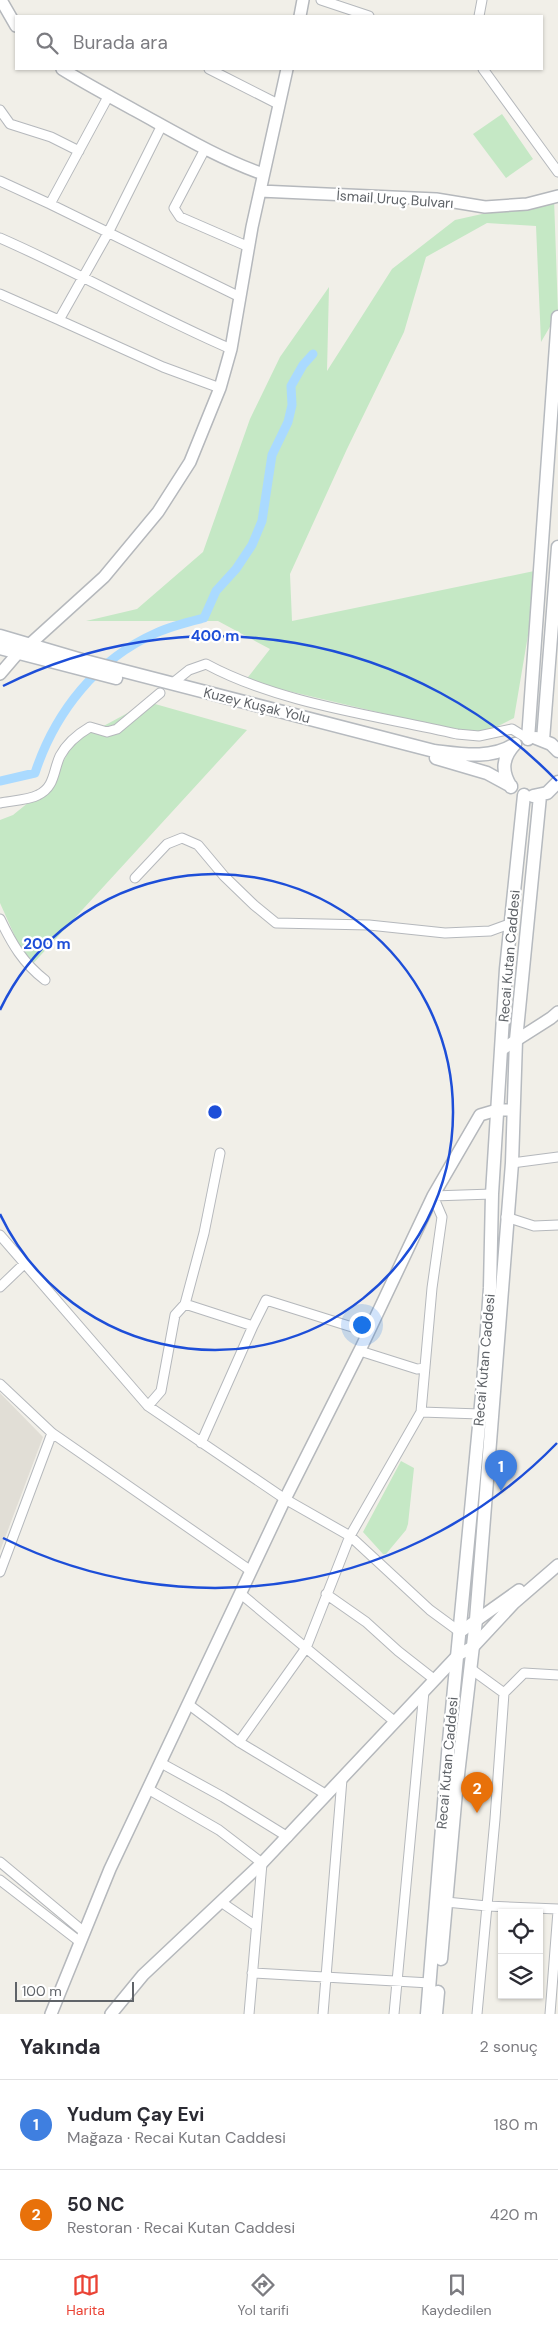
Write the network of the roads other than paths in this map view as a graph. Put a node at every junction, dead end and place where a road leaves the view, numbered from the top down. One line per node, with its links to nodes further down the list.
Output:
1 (1, 0): 8 (street)
2 (303, 0): 5 (street)
3 (321, 0): 6 (street)
4 (482, 0): 7 (street)
5 (300, 15)
6 (366, 15)
7 (479, 15)
8 (15, 24)
9 (64, 70): 13 (street)
10 (212, 70): 14 (street)
11 (287, 70): 14 (street)
12 (484, 70): 19 (street)
13 (109, 95): 16 (street); 18 (street)
14 (278, 104): 20 (street)
15 (0, 110): 18 (street)
16 (162, 125): 17 (street); 25 (street)
17 (205, 150): 20 (street); 27 (street)
18 (79, 151): 24 (street)
19 (558, 172)
20 (263, 174): 22 (street)
21 (0, 181): 24 (street)
22 (260, 190): 23 (street, İsmail Uruç Bulvarı); 27 (street)
23 (558, 196)
24 (50, 204): 25 (street)
25 (108, 233): 28 (street); 30 (street)
26 (0, 238): 28 (street)
27 (249, 247): 30 (street)
28 (84, 276): 32 (street); 33 (street)
29 (0, 294): 32 (street)
30 (240, 297): 33 (street)
31 (558, 317): 47 (main road)
32 (59, 320): 34 (street)
33 (231, 349): 34 (street)
34 (220, 388): 38 (street)
35 (558, 547): 36 (main road)
36 (556, 594): 39 (main road)
37 (0, 636): 38 (main road, Kuzey Kuşak Yolu)
38 (29, 645): 42 (main road, Kuzey Kuşak Yolu)
39 (554, 645): 48 (main road)
40 (0, 648): 41 (main road, Kuzey Kuşak Yolu)
41 (18, 653): 42 (main road, Kuzey Kuşak Yolu); 43 (street)
42 (81, 665): 44 (main road, Kuzey Kuşak Yolu)
43 (0, 674)
44 (119, 675): 49 (main road, Kuzey Kuşak Yolu); 52 (main road, Kuzey Kuşak Yolu)
45 (174, 682): 47 (street)
46 (160, 693): 55 (street)
47 (528, 739): 48 (main road); 49 (main road, Kuzey Kuşak Yolu)
48 (543, 740): 50 (main road)
49 (515, 744): 52 (main road)
50 (558, 751)
51 (557, 785): 54 (main road)
52 (511, 786): 53 (main road, Kuzey Kuşak Yolu)
53 (524, 795): 54 (main road); 58 (main road, Recai Kutan Caddesi)
54 (540, 796): 61 (main road, Recai Kutan Caddesi)
55 (0, 803)
56 (136, 878): 58 (street)
57 (0, 919): 59 (street)
58 (512, 923): 62 (main road, Recai Kutan Caddesi)
59 (44, 980)
60 (558, 1012): 61 (street)
61 (516, 1040): 62 (street); 64 (main road, Recai Kutan Caddesi)
62 (501, 1050): 63 (main road, Recai Kutan Caddesi)
63 (497, 1110): 64 (street); 68 (main road, Recai Kutan Caddesi); 69 (street)
64 (512, 1110): 67 (main road, Recai Kutan Caddesi)
65 (220, 1153): 75 (street)
66 (558, 1157): 67 (street)
67 (512, 1162): 70 (main road, Recai Kutan Caddesi)
68 (492, 1194): 69 (street); 83 (main road, Recai Kutan Caddesi)
69 (433, 1196): 77 (street); 79 (street)
70 (506, 1217): 71 (street); 93 (main road, Recai Kutan Caddesi)
71 (558, 1225)
72 (0, 1235): 73 (street)
73 (24, 1264): 74 (street); 81 (street)
74 (0, 1287)
75 (185, 1304): 76 (street); 81 (street)
76 (253, 1326): 77 (street); 85 (street)
77 (368, 1332): 78 (street)
78 (360, 1350): 79 (street); 86 (street)
79 (426, 1368): 82 (street)
80 (0, 1384): 84 (street)
81 (148, 1406): 85 (street)
82 (421, 1412): 83 (street); 87 (street)
83 (480, 1414): 94 (main road, Recai Kutan Caddesi)
84 (52, 1433): 89 (street); 90 (street)
85 (201, 1443): 86 (street)
86 (285, 1499): 87 (street); 89 (street)
87 (350, 1536): 92 (street); 94 (street)
88 (558, 1564): 93 (street); 95 (street)
89 (251, 1571): 91 (street)
90 (0, 1572)
91 (241, 1594): 96 (street); 103 (street)
92 (326, 1594): 96 (street); 100 (street)
93 (476, 1620): 94 (street); 95 (main road, Recai Kutan Caddesi)
94 (460, 1632): 97 (main road, Recai Kutan Caddesi)
95 (474, 1646): 97 (street); 98 (main road, Recai Kutan Caddesi)
96 (306, 1648): 104 (street); 105 (street)
97 (458, 1655): 100 (street); 124 (main road, Recai Kutan Caddesi)
98 (471, 1669): 102 (street); 115 (main road, Recai Kutan Caddesi)
99 (558, 1676): 102 (street)
100 (435, 1680): 101 (street)
101 (424, 1691): 104 (street); 123 (street)
102 (504, 1693): 116 (street)
103 (188, 1704): 105 (street); 106 (street)
104 (394, 1721): 107 (street)
105 (239, 1742): 109 (street)
106 (162, 1763): 108 (street); 110 (street)
107 (342, 1779): 109 (street); 122 (street)
108 (148, 1789): 112 (street); 119 (street)
109 (327, 1795): 110 (street)
110 (288, 1837): 112 (street)
111 (0, 1862): 119 (street)
112 (262, 1863): 114 (street); 118 (street)
113 (0, 1880): 119 (street)
114 (221, 1902): 118 (street); 126 (street)
115 (446, 1902): 116 (street); 131 (main road, Recai Kutan Caddesi)
116 (487, 1906): 117 (street); 132 (street)
117 (558, 1910): 120 (street)
118 (256, 1926): 121 (street)
119 (82, 1937): 125 (street)
120 (556, 1953): 133 (street)
121 (252, 1973): 122 (street); 127 (street)
122 (326, 1978): 123 (street); 128 (street)
123 (397, 1981): 124 (street); 129 (street)
124 (430, 1983): 130 (main road, Recai Kutan Caddesi)
125 (52, 2014)
126 (111, 2014)
127 (249, 2014)
128 (323, 2014)
129 (394, 2014)
130 (427, 2014)
131 (436, 2014)
132 (477, 2014)
133 (550, 2014)

